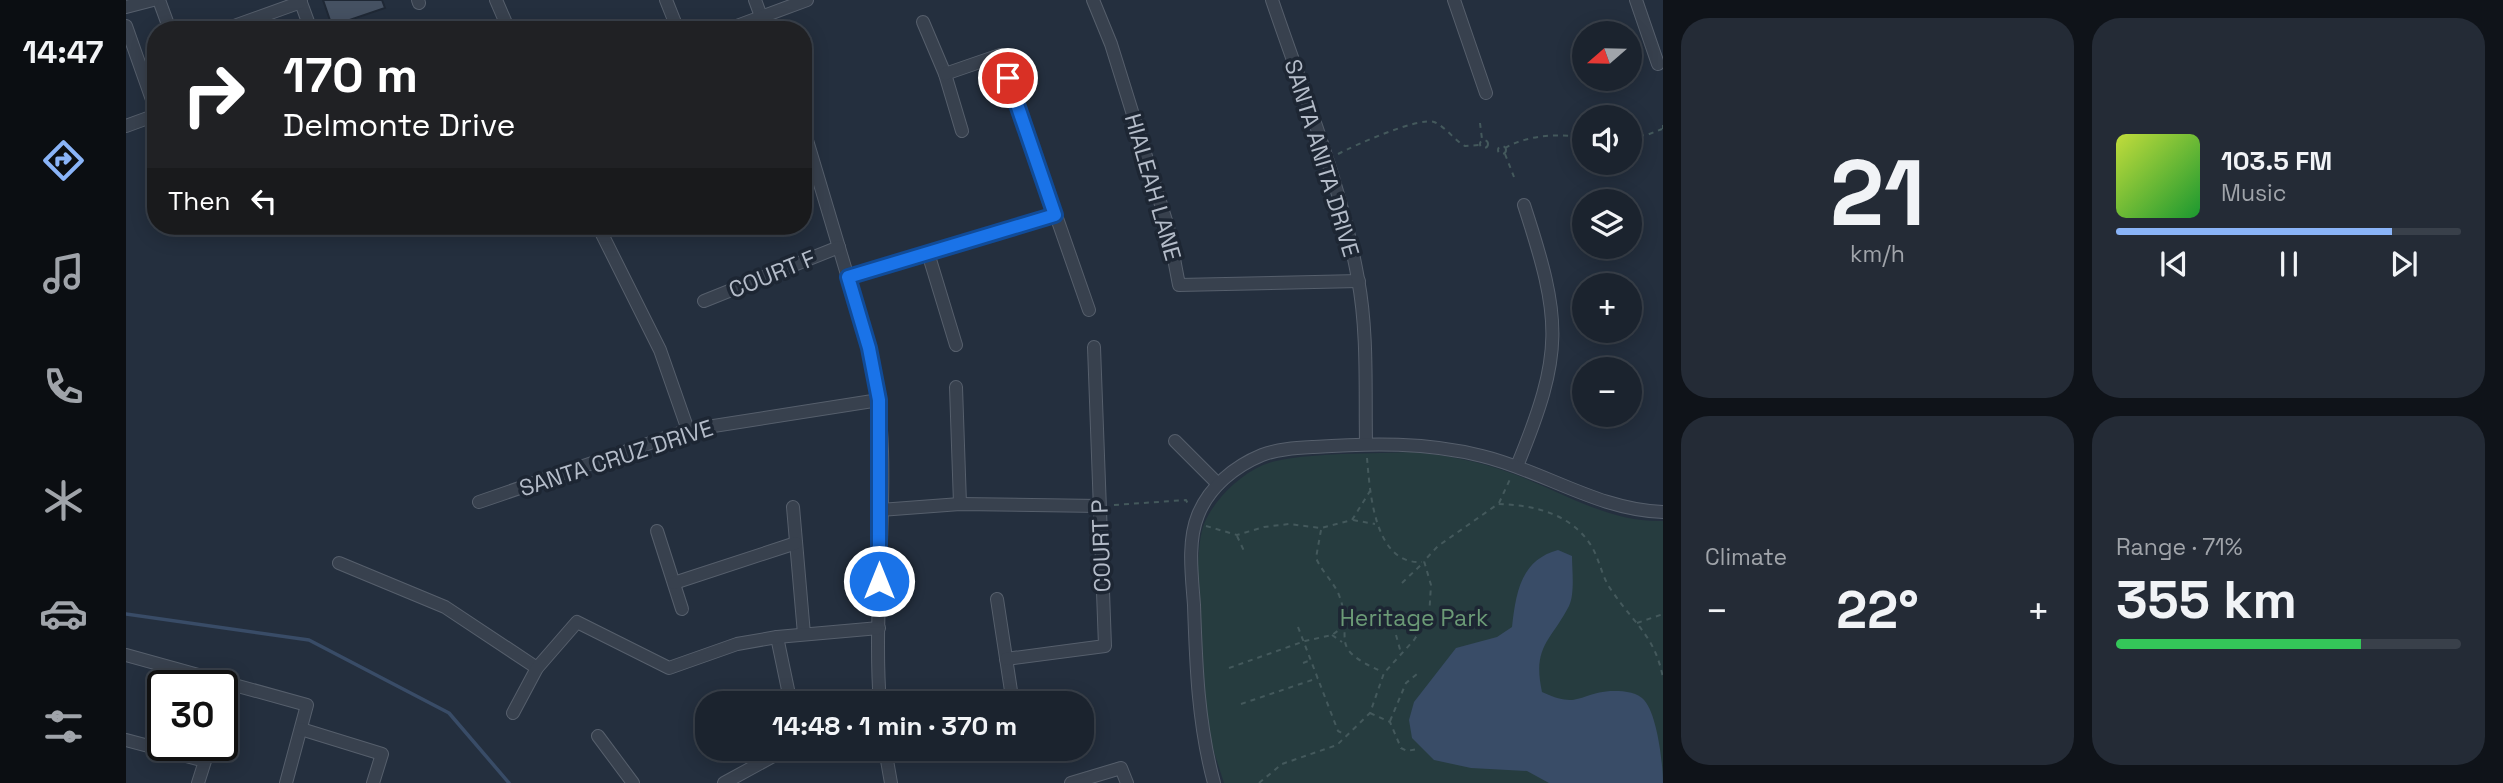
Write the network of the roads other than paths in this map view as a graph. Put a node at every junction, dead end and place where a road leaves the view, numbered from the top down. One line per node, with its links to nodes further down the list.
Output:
1 (153, 0): 12 (street)
2 (159, 0): 13 (street)
3 (496, 0): 16 (street)
4 (666, 0): 17 (street)
5 (754, 0): 18 (street)
6 (807, 0): 19 (street)
7 (1093, 0): 36 (street, HIALEAH LANE)
8 (1272, 0): 36 (street, SANTA ANITA DRIVE)
9 (1454, 0): 25 (street)
10 (1636, 0): 22 (street)
11 (300, 1): 14 (street); 15 (street)
12 (126, 7)
13 (167, 21)
14 (247, 21)
15 (307, 21)
16 (505, 21)
17 (674, 21)
18 (763, 21)
19 (768, 21)
20 (923, 22): 23 (street)
21 (126, 26): 24 (street)
22 (1658, 64)
23 (945, 74): 28 (street); 31 (street)
24 (147, 87)
25 (1486, 93)
26 (147, 117): 27 (street)
27 (126, 126)
28 (962, 131)
29 (812, 157): 33 (street)
30 (1524, 205): 46 (street)
31 (1055, 215): 34 (street); 38 (street)
32 (602, 235): 43 (street)
33 (839, 247): 35 (street); 37 (street, COURT F)
34 (928, 253): 35 (street); 39 (street)
35 (848, 277): 42 (street)
36 (1359, 281): 45 (street, SANTA ANITA DRIVE)
37 (704, 301)
38 (1089, 310)
39 (956, 345)
40 (1094, 347): 50 (street, COURT P)
41 (956, 387): 49 (street)
42 (879, 400): 43 (street, SANTA CRUZ DRIVE); 52 (street)
43 (688, 430): 48 (street, SANTA CRUZ DRIVE)
44 (1175, 441): 47 (street)
45 (1366, 443): 46 (street); 47 (street)
46 (1517, 467): 53 (street)
47 (1218, 484): 83 (street)
48 (479, 502)
49 (960, 504): 50 (street); 52 (street)
50 (1099, 506): 64 (street, COURT P)
51 (793, 507): 55 (street)
52 (880, 510): 60 (street)
53 (1663, 512)
54 (657, 531): 57 (street)
55 (796, 543): 57 (street); 61 (street)
56 (339, 563): 65 (street)
57 (674, 583): 59 (street)
58 (997, 599): 64 (street)
59 (682, 609)
60 (879, 628): 61 (street); 67 (street)
61 (804, 634): 62 (street)
62 (777, 636): 65 (street); 66 (street)
63 (126, 655): 70 (street)
64 (1006, 659): 68 (street)
65 (537, 668): 69 (street)
66 (788, 691)
67 (880, 691)
68 (1011, 691)
69 (513, 713)
70 (301, 729): 76 (street); 77 (street)
71 (598, 736): 78 (street)
72 (126, 740): 75 (street)
73 (764, 761): 79 (street)
74 (887, 761): 80 (street)
75 (198, 783)
76 (286, 783)
77 (373, 783)
78 (633, 783)
79 (724, 783)
80 (891, 783)
81 (1071, 783): 82 (street)
82 (1127, 783)
83 (1214, 783)

